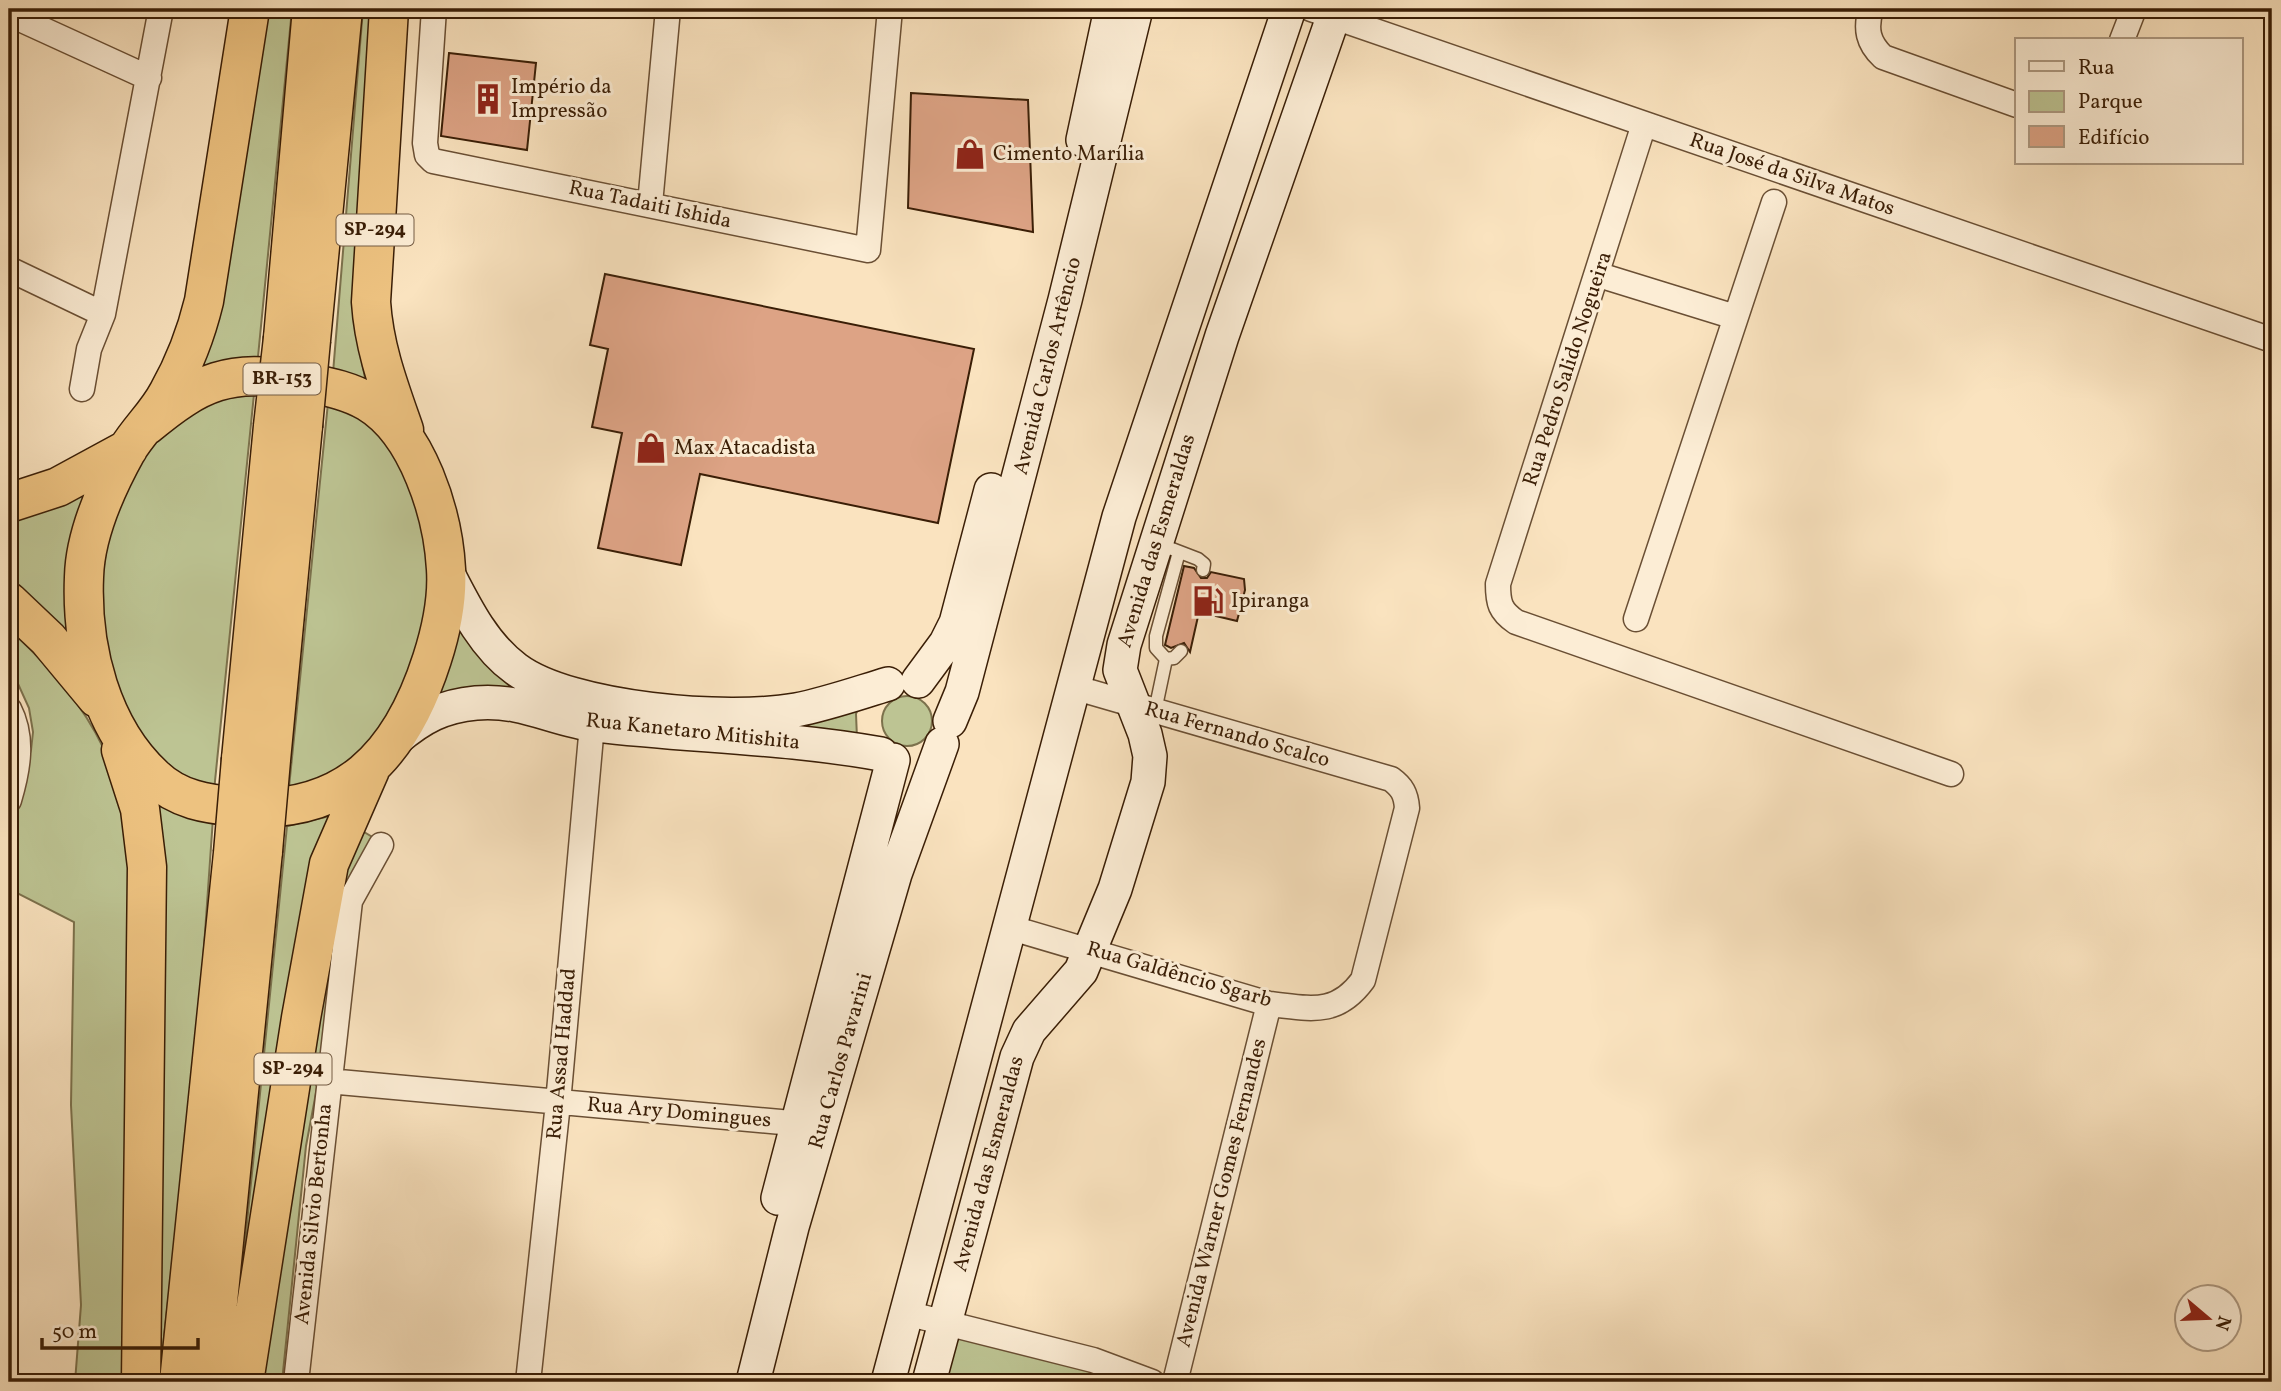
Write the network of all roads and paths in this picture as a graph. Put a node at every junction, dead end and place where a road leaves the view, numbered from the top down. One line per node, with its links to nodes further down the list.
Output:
1 (161, 9): 17 (street)
2 (250, 9): 29 (highway)
3 (312, 9): 26 (highway, SP-294)
4 (343, 9): 26 (highway, SP-294)
5 (389, 9): 30 (highway, SP-294)
6 (435, 9): 21 (street, Rua Tadaiti Ishida)
7 (668, 9): 21 (street)
8 (890, 9): 21 (street, Rua Tadaiti Ishida)
9 (1111, 9): 39 (main road, Avenida Carlos Artêncio)
10 (1136, 9): 45 (main road, Avenida Carlos Artêncio)
11 (1289, 9): 40 (main road, Avenida das Esmeraldas)
12 (1871, 9): 18 (street)
13 (2134, 9): 16 (street)
14 (1327, 11): 19 (street, Rua José da Silva Matos); 32 (main road, Avenida das Esmeraldas)
15 (9, 14): 17 (street)
16 (2123, 38)
17 (149, 78): 24 (street)
18 (2015, 104)
19 (1644, 124): 23 (street, Rua Pedro Salido Nogueira); 27 (street, Rua José da Silva Matos)
20 (1774, 202): 25 (street)
21 (650, 204)
22 (9, 269): 24 (street)
23 (1599, 275): 25 (street); 48 (street, Rua Pedro Salido Nogueira)
24 (103, 314): 28 (street)
25 (1735, 317): 36 (street)
26 (297, 339): 51 (highway, SP-294, bridge)
27 (2272, 341)
28 (82, 389)
29 (137, 438): 30 (highway, BR-153); 31 (highway, BR-153); 43 (highway, BR-153)
30 (410, 445): 33 (highway)
31 (9, 503)
32 (1167, 547): 34 (lane); 38 (lane); 41 (main road, Avenida das Esmeraldas)
33 (446, 570): 39 (main road, Rua Kanetaro Mitishita); 46 (highway)
34 (1203, 570)
35 (9, 602): 43 (highway)
36 (1636, 619)
37 (1181, 651): 38 (lane)
38 (1166, 659): 41 (lane)
39 (903, 682): 45 (main road); 47 (main road)
40 (1073, 687): 41 (street, Rua Fernando Scalco); 53 (main road, Avenida das Esmeraldas)
41 (1145, 708): 54 (main road, Avenida das Esmeraldas); 55 (street, Rua Fernando Scalco)
42 (9, 709): 49 (street)
43 (110, 719): 46 (highway); 62 (highway)
44 (592, 725): 46 (main road, Rua Kanetaro Mitishita); 47 (main road, Rua Kanetaro Mitishita); 58 (street, Rua Assad Haddad)
45 (946, 733): 47 (main road); 52 (main road, Rua Carlos Pavarini)
46 (382, 754): 65 (highway, SP-294)
47 (887, 757): 52 (main road, Rua Carlos Pavarini)
48 (1951, 774)
49 (9, 800)
50 (381, 845): 57 (street, Avenida Silvio Bertonha)
51 (248, 852): 63 (highway, SP-294); 64 (highway, SP-294)
52 (881, 870): 59 (main road, Rua Carlos Pavarini)
53 (1008, 927): 54 (street, Rua Galdêncio Sgarb); 60 (main road, Avenida das Esmeraldas)
54 (1091, 949): 56 (street, Rua Galdêncio Sgarb); 61 (main road, Avenida das Esmeraldas)
55 (1351, 997): 56 (street, Rua Galdêncio Sgarb)
56 (1269, 1004): 73 (street, Avenida Warner Gomes Fernandes)
57 (328, 1081): 58 (street, Rua Ary Domingues); 66 (street, Avenida Silvio Bertonha)
58 (558, 1103): 59 (street, Rua Ary Domingues); 67 (street, Rua Assad Haddad)
59 (810, 1125): 68 (main road, Rua Carlos Pavarini); 69 (main road, Rua Carlos Pavarini)
60 (906, 1313): 61 (street); 70 (main road, Avenida das Esmeraldas)
61 (946, 1322): 71 (main road, Avenida das Esmeraldas); 72 (street)
62 (141, 1382)
63 (179, 1382)
64 (210, 1382)
65 (244, 1382)
66 (296, 1382)
67 (528, 1382)
68 (729, 1382)
69 (753, 1382)
70 (888, 1382)
71 (929, 1382)
72 (1152, 1382)
73 (1175, 1382)

